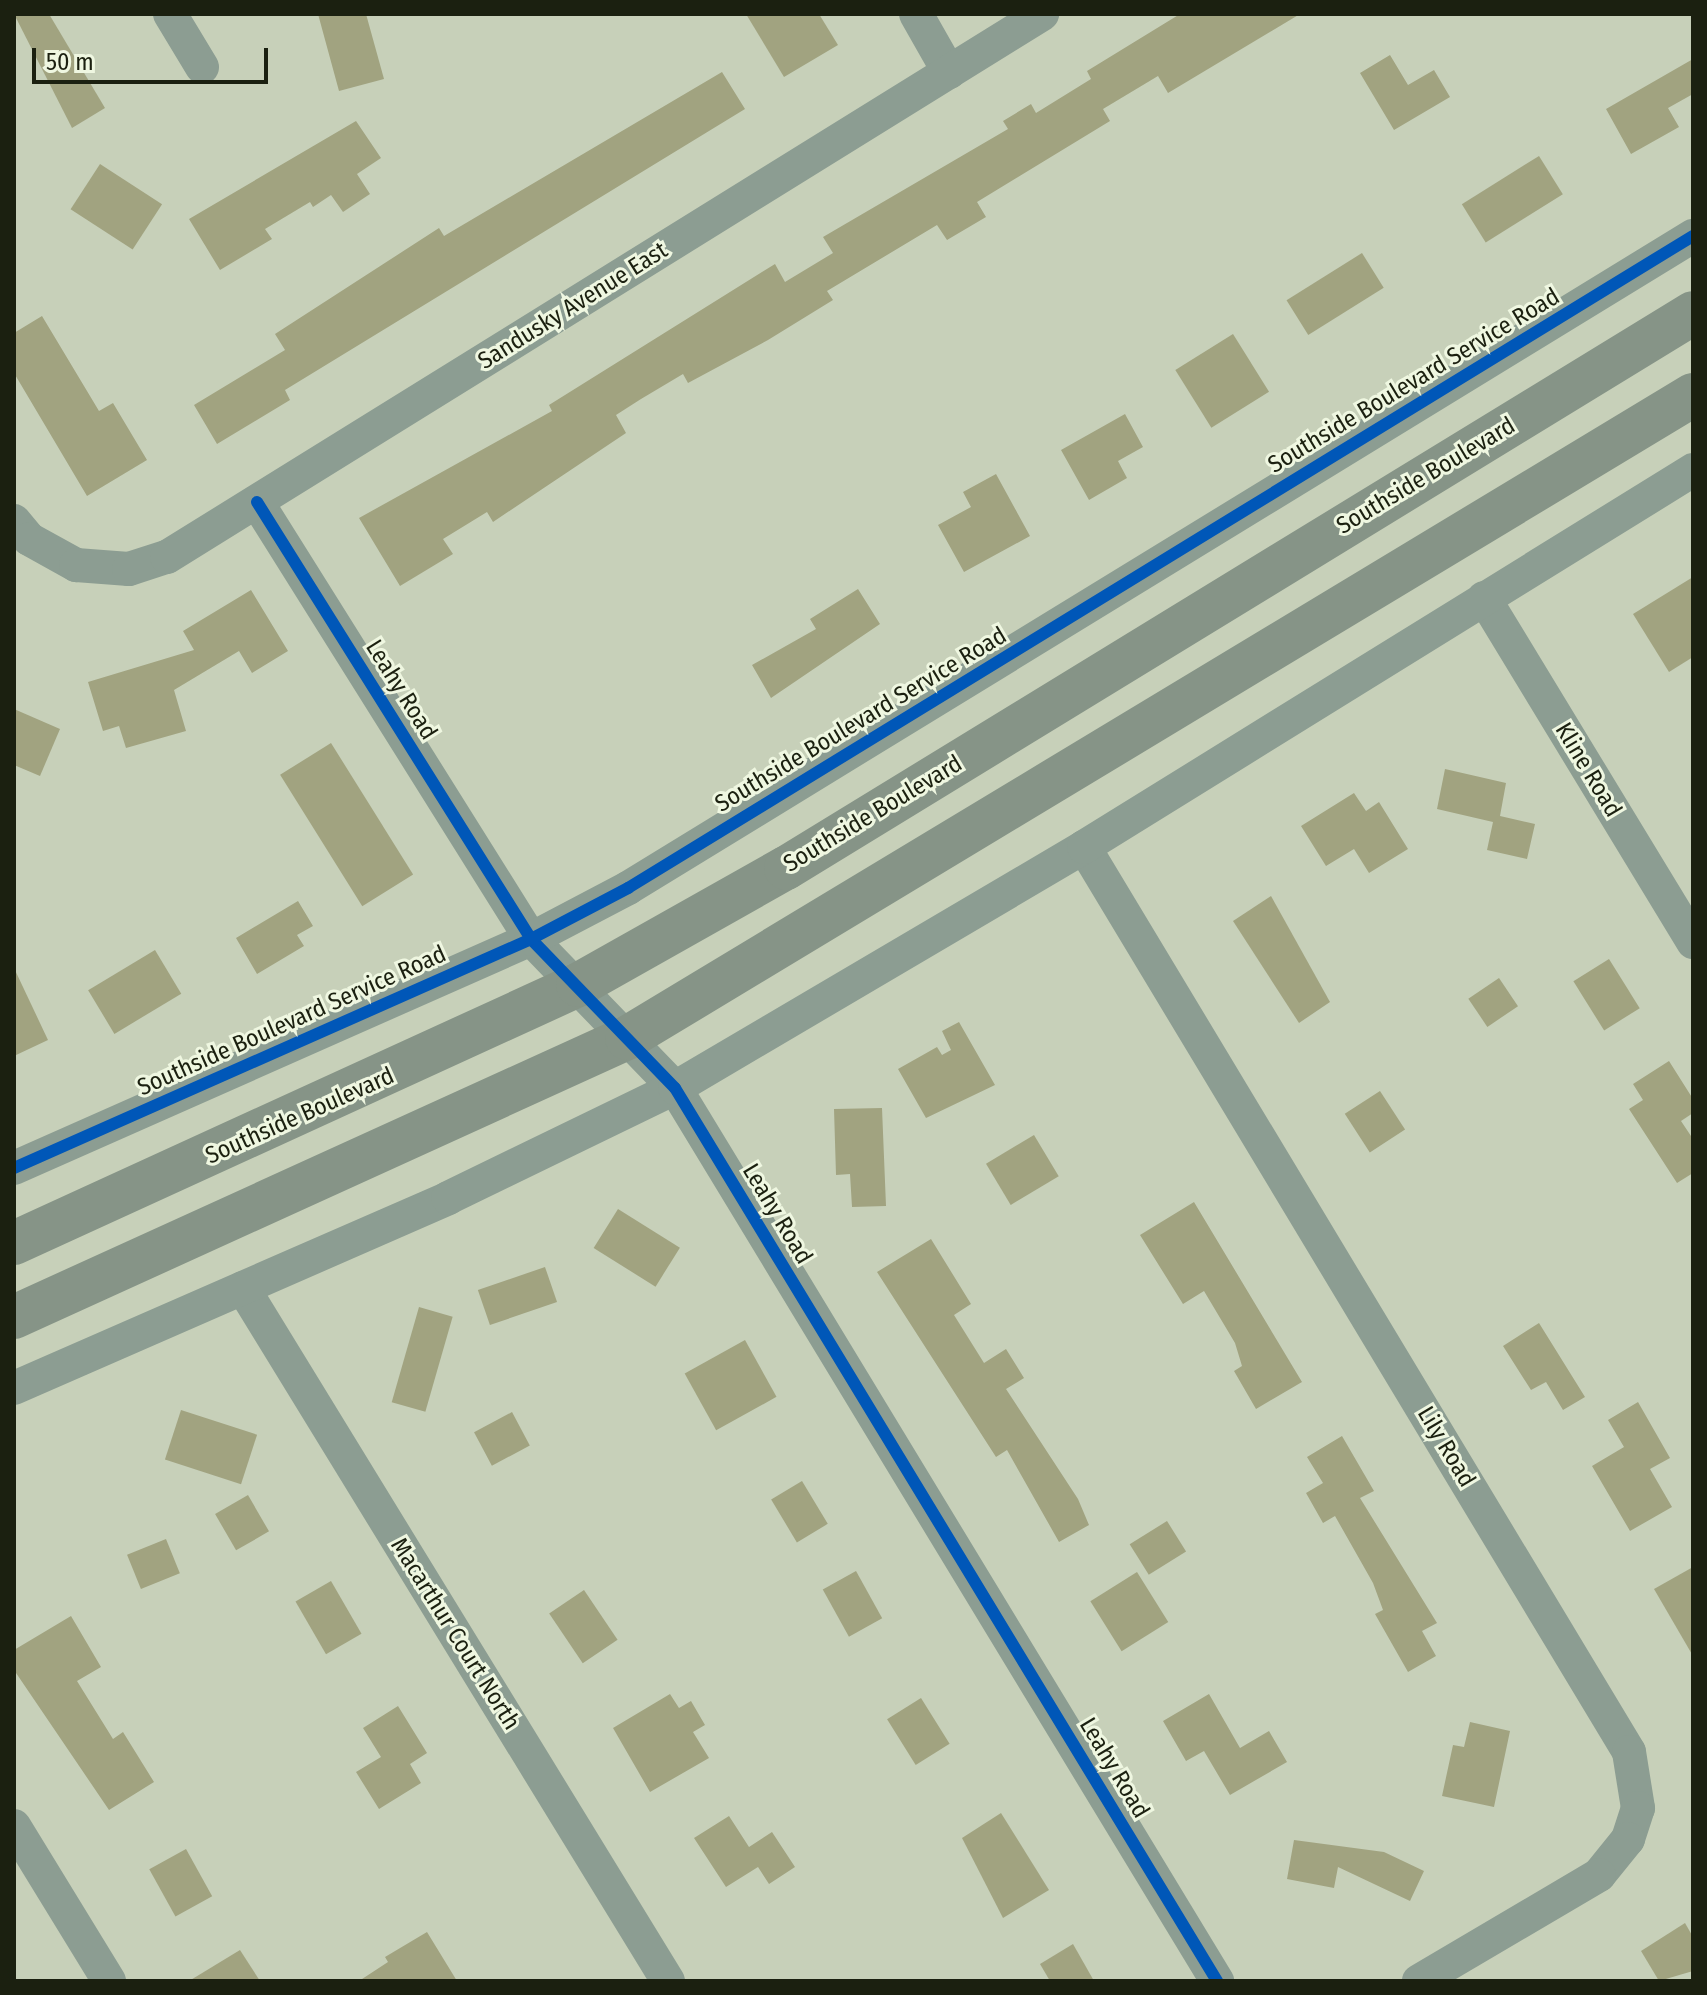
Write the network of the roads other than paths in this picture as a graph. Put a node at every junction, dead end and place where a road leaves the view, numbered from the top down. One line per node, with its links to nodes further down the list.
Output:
1 (170, 14): 4 (street)
2 (916, 14): 5 (street)
3 (1042, 14): 5 (street, Sandusky Avenue East)
4 (202, 67)
5 (949, 72): 10 (street, Sandusky Avenue East)
6 (1693, 236): 14 (street, Southside Boulevard Service Road)
7 (1693, 313): 16 (highway, Southside Boulevard)
8 (1693, 395): 17 (highway)
9 (1693, 470): 12 (street)
10 (257, 502): 11 (street, Sandusky Avenue East); 14 (street, Leahy Road)
11 (14, 521)
12 (1484, 598): 13 (street); 15 (street, Kline Road)
13 (1084, 847): 18 (street); 28 (street, Lily Road)
14 (531, 939): 16 (street, Leahy Road); 19 (street, Southside Boulevard Service Road)
15 (1693, 942)
16 (578, 985): 17 (street, Leahy Road); 20 (highway, Southside Boulevard)
17 (627, 1038): 18 (street, Leahy Road); 22 (highway)
18 (675, 1088): 21 (street); 27 (street, Leahy Road)
19 (14, 1168)
20 (14, 1243)
21 (243, 1288): 23 (street); 26 (street, Macarthur Court North)
22 (14, 1317)
23 (14, 1388)
24 (14, 1826): 25 (street)
25 (109, 1981)
26 (668, 1981)
27 (1217, 1981)
28 (1419, 1981)

